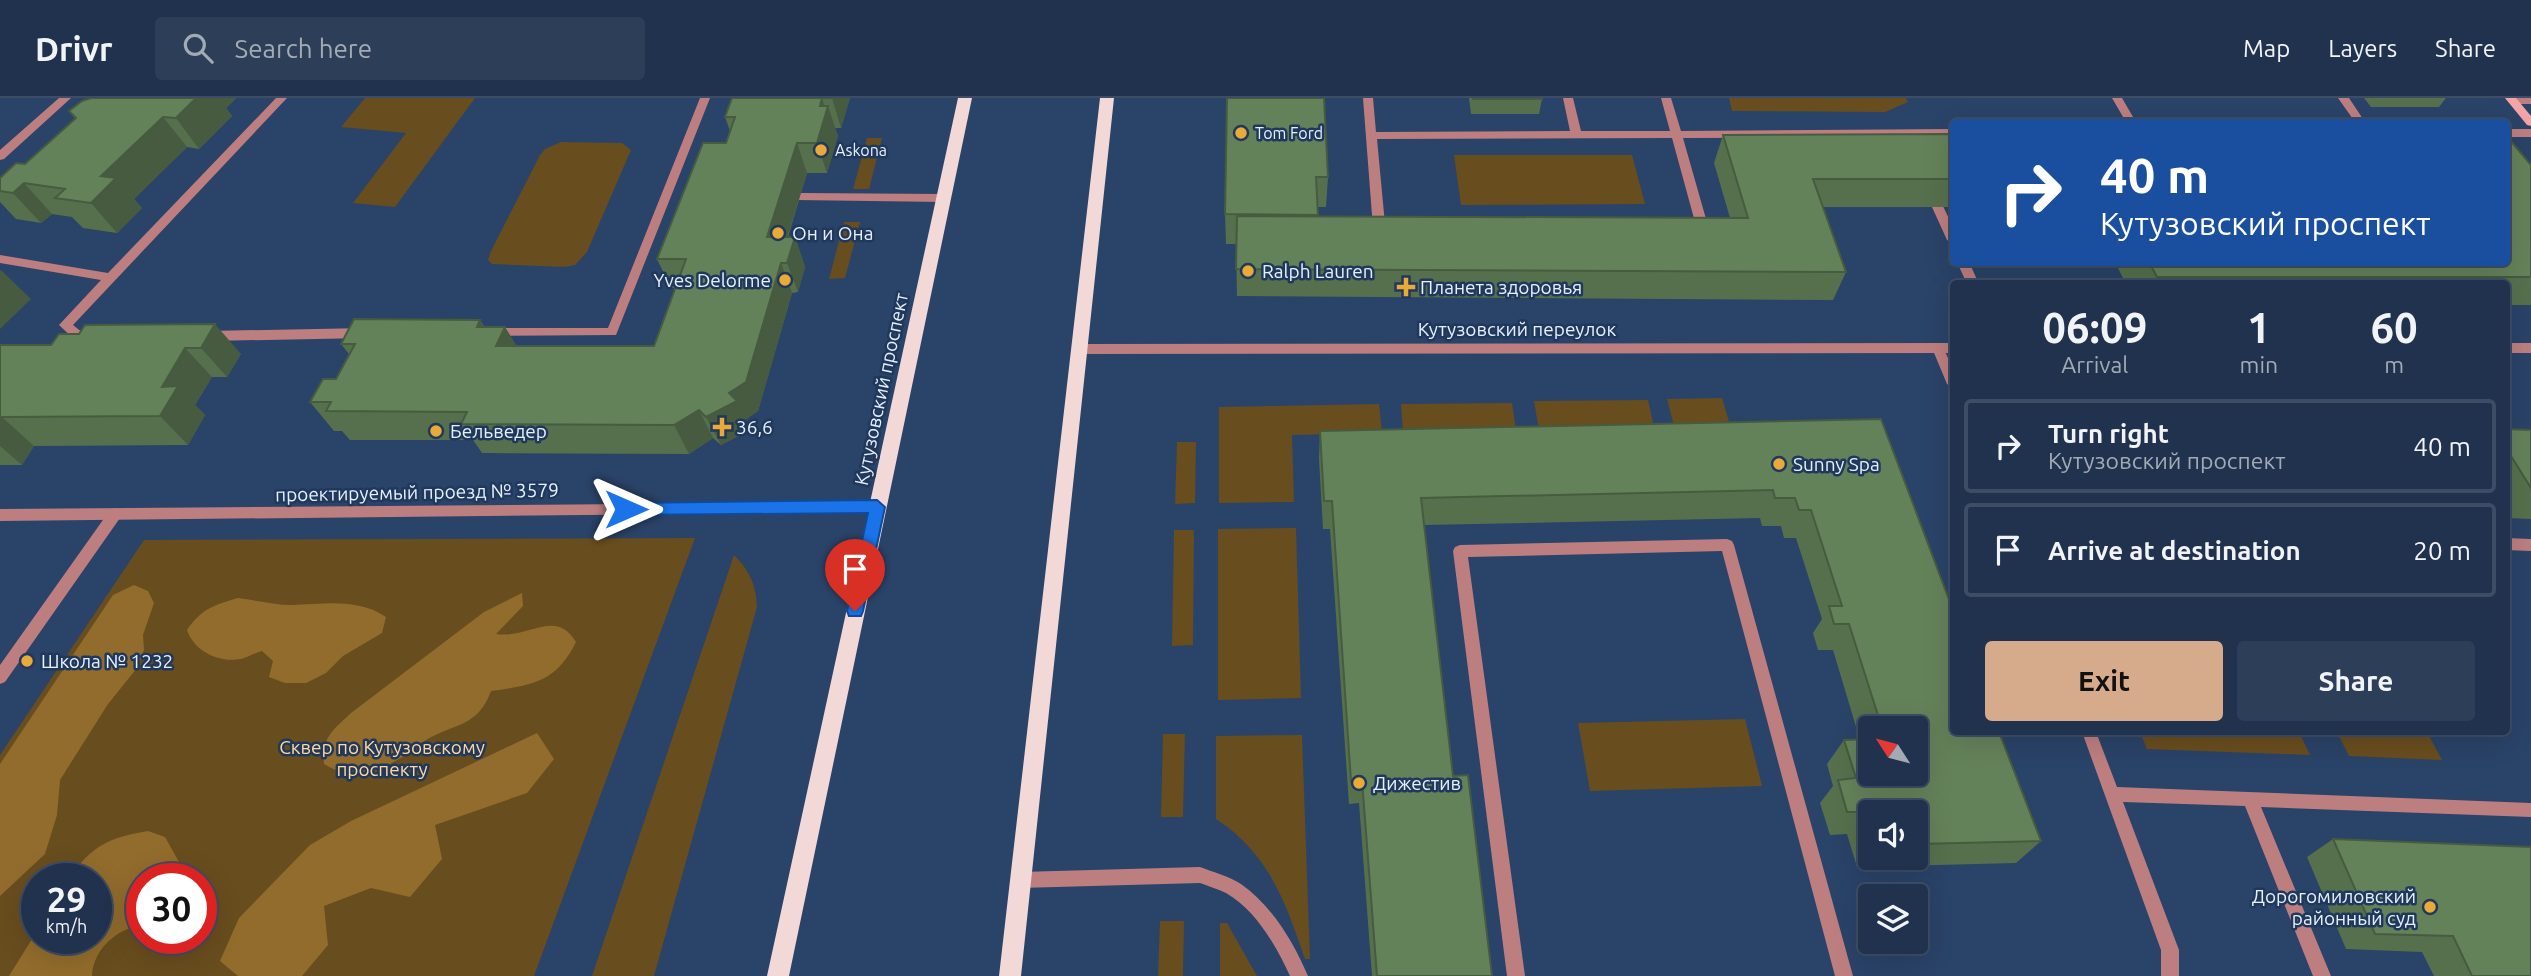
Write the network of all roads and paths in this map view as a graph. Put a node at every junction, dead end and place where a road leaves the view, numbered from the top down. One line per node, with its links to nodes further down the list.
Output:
1 (66, 98): 22 (street)
2 (282, 98): 30 (street)
3 (705, 98): 32 (street)
4 (965, 98): 24 (main road, Кутузовский проспект)
5 (1107, 98): 39 (main road)
6 (1368, 98): 21 (street)
7 (1569, 98): 20 (street)
8 (1666, 98): 19 (street)
9 (2117, 98): 13 (street)
10 (2343, 98): 14 (street)
11 (2511, 100): 12 (street); 15 (street)
12 (2531, 101)
13 (2129, 119)
14 (2359, 119)
15 (2531, 123)
16 (1950, 133): 19 (street)
17 (2510, 133): 18 (street)
18 (2531, 133)
19 (1676, 134): 20 (street); 26 (street)
20 (1576, 135): 21 (street)
21 (1371, 136): 27 (street)
22 (0, 156)
23 (800, 197): 24 (street)
24 (943, 198): 41 (main road, Кутузовский проспект)
25 (1938, 207): 28 (street)
26 (1675, 226)
27 (1406, 228)
28 (1950, 233)
29 (0, 259): 30 (street)
30 (109, 277): 34 (street)
31 (381, 333): 33 (street)
32 (476, 333)
33 (191, 336)
34 (108, 338)
35 (1938, 348): 36 (street, Кутузовский переулок); 39 (street, Кутузовский переулок); 40 (street)
36 (1950, 348)
37 (2510, 348): 38 (street)
38 (2531, 348)
39 (1080, 349): 51 (main road)
40 (1950, 377)
41 (877, 507): 42 (street, проектируемый проезд № 3579); 52 (main road, Кутузовский проспект)
42 (115, 514): 43 (street, проектируемый проезд № 3579); 46 (street)
43 (0, 515)
44 (2519, 545): 45 (street)
45 (2531, 557)
46 (0, 677)
47 (2090, 735): 48 (street)
48 (2112, 794): 49 (street); 57 (street)
49 (2250, 799): 50 (street); 58 (street)
50 (2531, 810)
51 (1020, 880): 53 (main road); 54 (street)
52 (778, 976)
53 (1010, 976)
54 (1299, 976)
55 (1516, 976): 56 (street)
56 (1844, 976)
57 (2170, 976)
58 (2322, 976)

